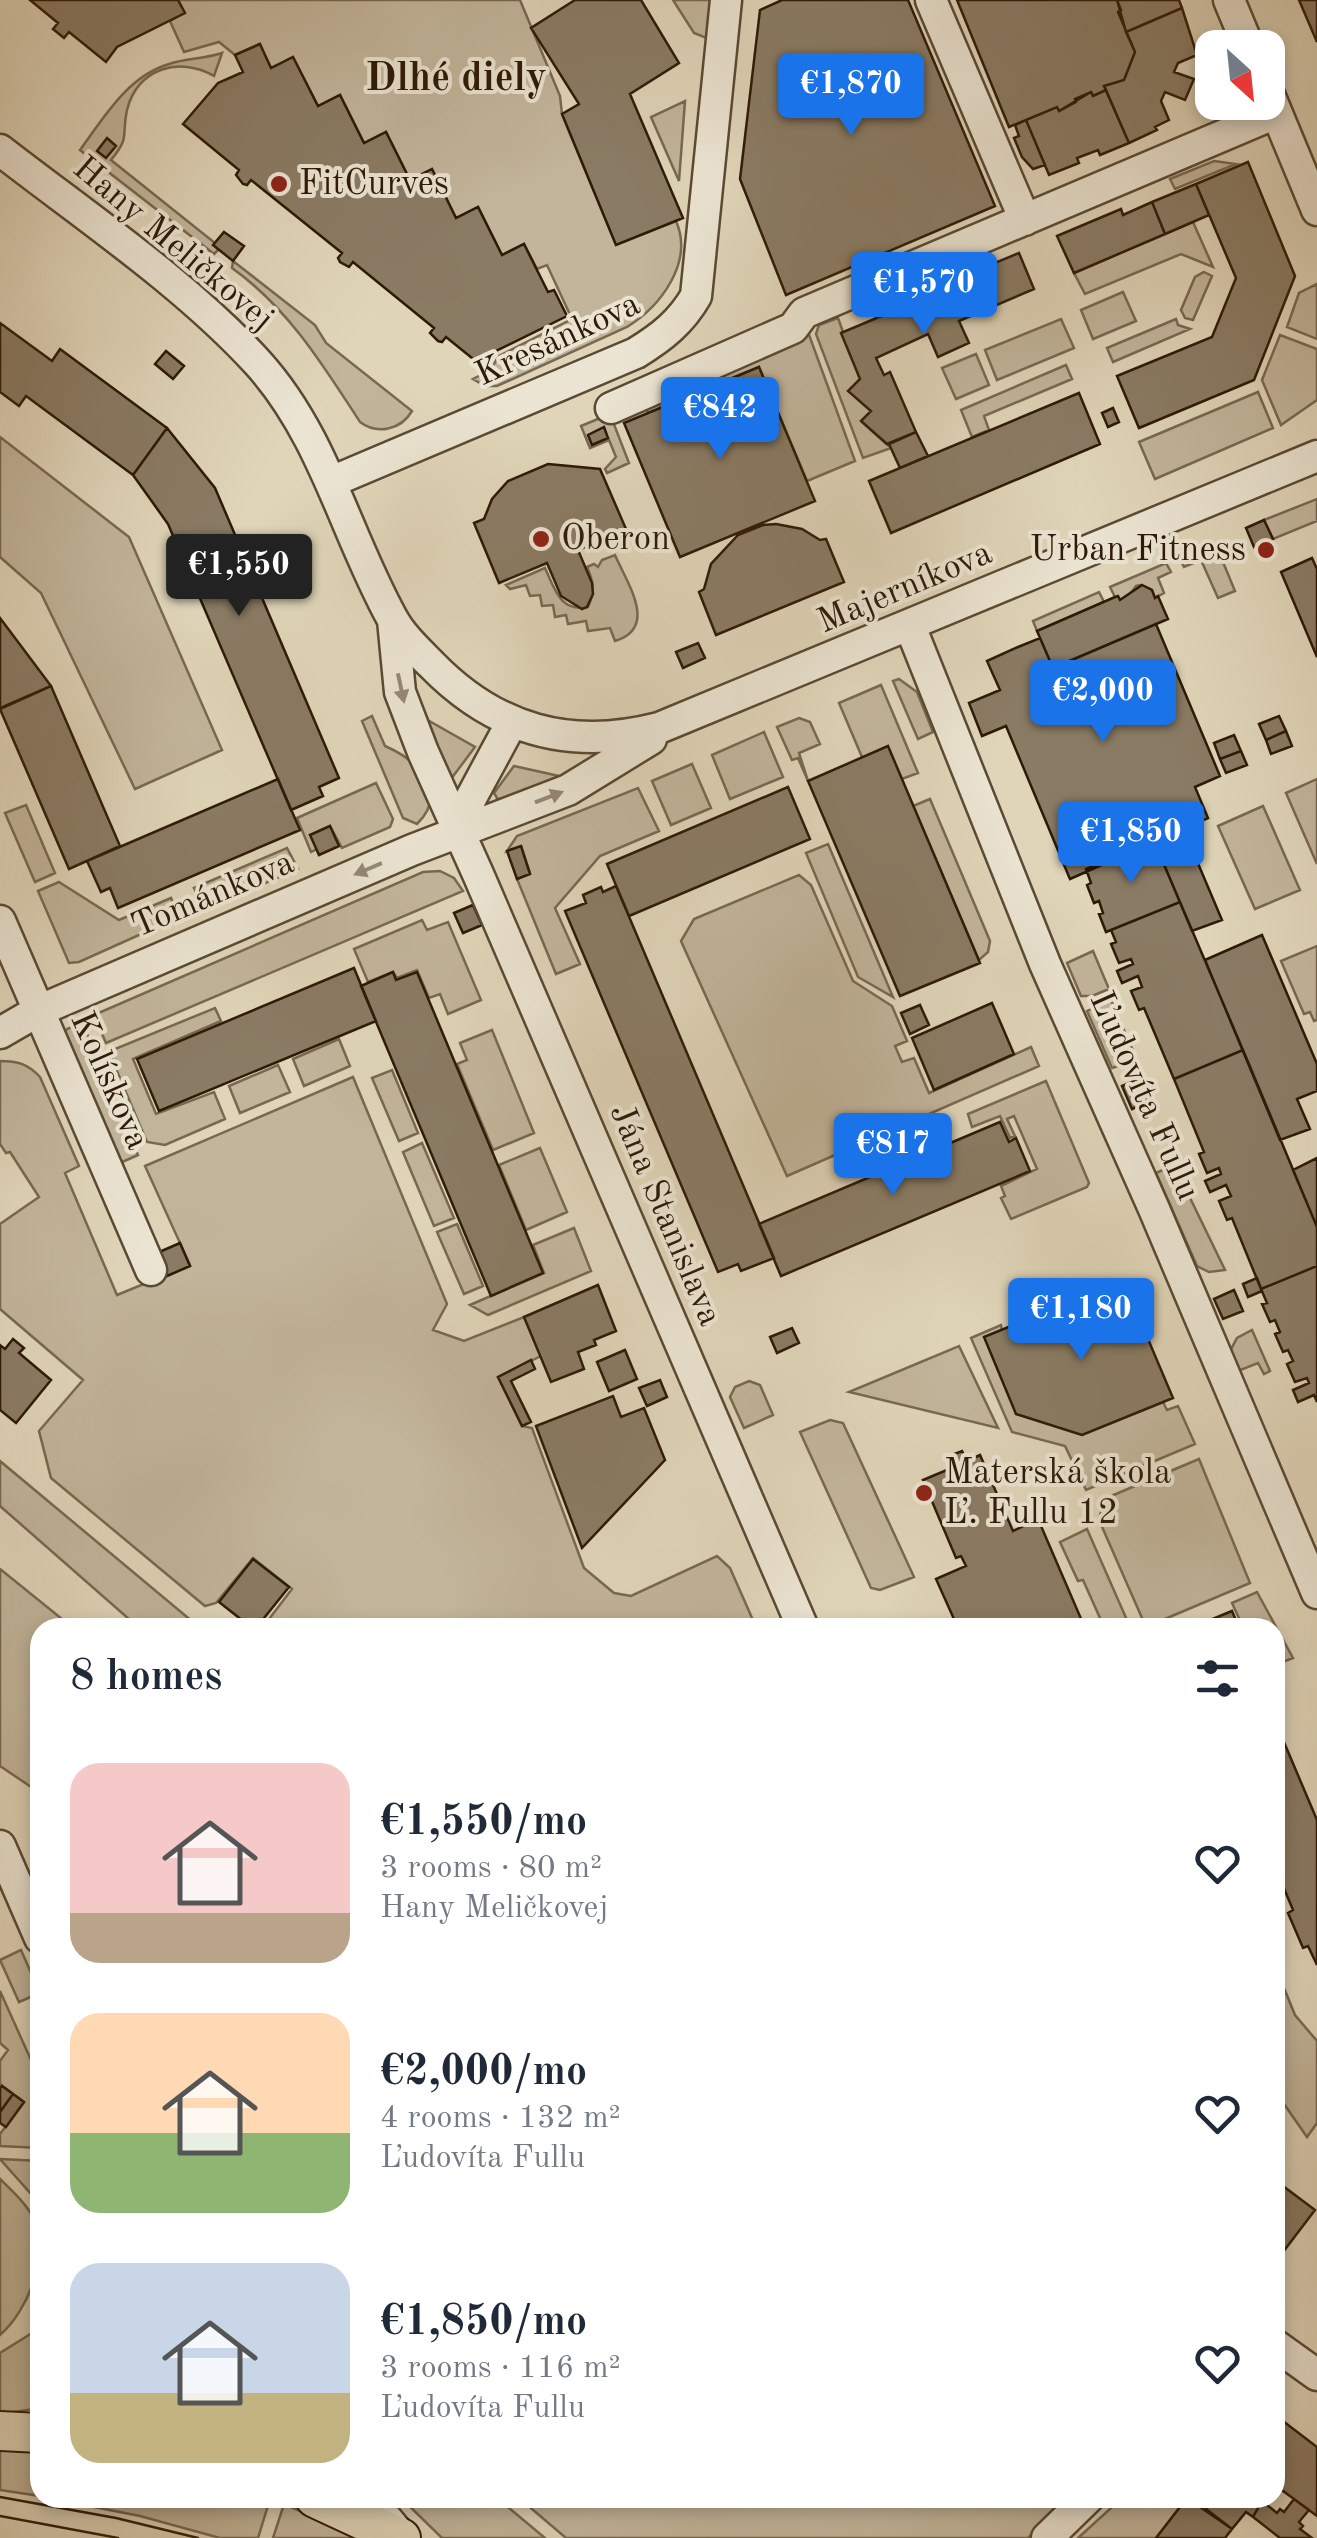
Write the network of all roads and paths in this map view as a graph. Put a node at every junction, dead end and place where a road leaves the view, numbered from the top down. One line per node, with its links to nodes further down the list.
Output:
1 (726, 0): 12 (street, Kresánkova)
2 (932, 0): 9 (street)
3 (1228, 0): 4 (street)
4 (1240, 30)
5 (1236, 120): 9 (street)
6 (1279, 120): 8 (street)
7 (0, 150): 12 (street, Hany Meličkovej)
8 (1317, 210)
9 (1024, 220): 10 (street)
10 (610, 408)
11 (1316, 456): 14 (street, Majerníkova)
12 (331, 482): 13 (street, Hany Meličkovej)
13 (393, 620): 16 (street, Hany Meličkovej); 17 (street, Hany Meličkovej, one-way to 17)
14 (910, 626): 15 (street, Majerníkova); 22 (street, Ľudovíta Fullu)
15 (683, 719): 16 (street, Majerníkova); 17 (street, Tománkova, one-way to 15)
16 (512, 722): 17 (street)
17 (458, 832): 19 (street, Tománkova, one-way to 19); 23 (street, Jána Stanislava)
18 (0, 921): 19 (street, Kolískova)
19 (38, 1011): 20 (street, Tománkova); 21 (street, Kolískova)
20 (0, 1034)
21 (151, 1270)
22 (1317, 1593)
23 (798, 1618)
24 (0, 1846): 25 (street)
25 (30, 1915)
26 (1285, 2351): 27 (street)
27 (1317, 2375)
28 (0, 2432): 29 (main road)
29 (30, 2433)
30 (337, 2508): 33 (main road)
31 (377, 2508): 33 (street)
32 (1078, 2508): 34 (street)
33 (402, 2538)
34 (1047, 2538)

